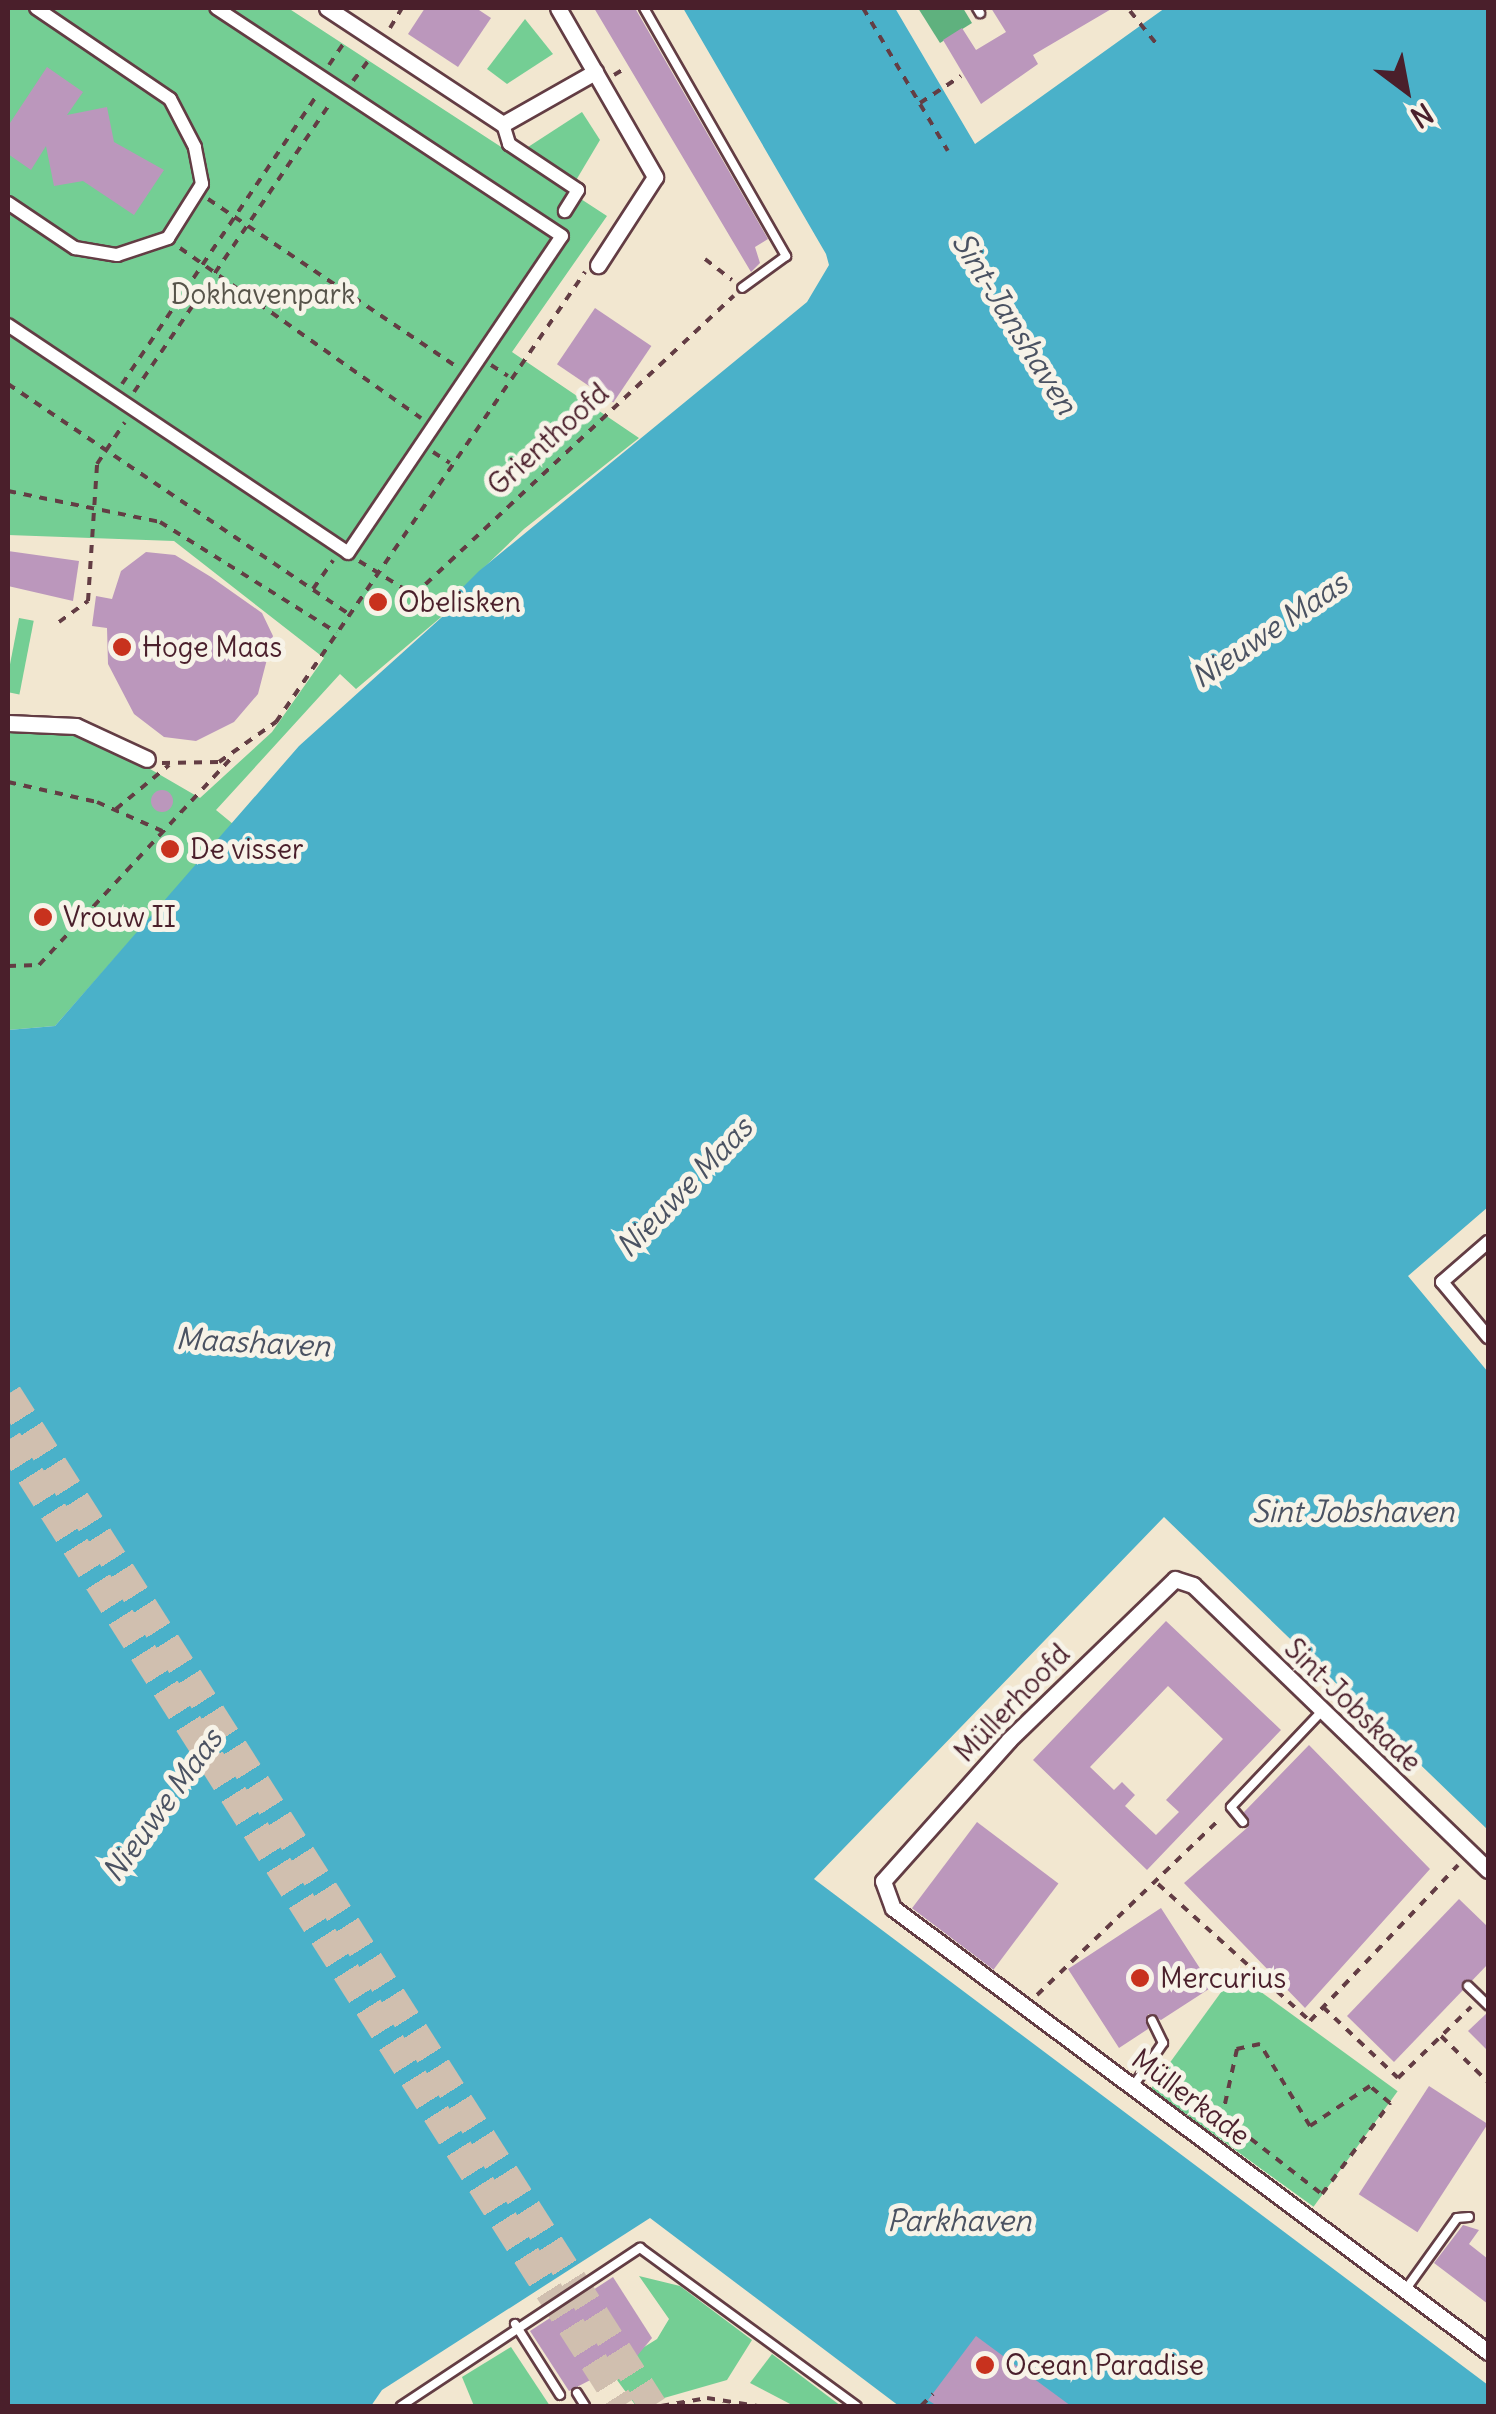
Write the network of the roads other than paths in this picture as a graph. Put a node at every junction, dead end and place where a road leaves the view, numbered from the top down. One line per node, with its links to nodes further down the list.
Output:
1 (36, 8): 9 (street)
2 (216, 8): 13 (street)
3 (327, 8): 8 (street)
4 (546, 8): 6 (street)
5 (644, 8): 12 (lane)
6 (562, 14): 7 (street)
7 (595, 72): 8 (street); 11 (street)
8 (502, 124): 10 (street)
9 (8, 203)
10 (564, 211)
11 (598, 265)
12 (742, 288)
13 (8, 325)
14 (8, 723): 15 (street)
15 (148, 760)
16 (1488, 1242): 17 (street)
17 (1488, 1337)
18 (1180, 1579): 19 (street, Sint-Jobskade); 22 (street, Müllerhoofd)
19 (1323, 1710): 20 (lane); 21 (street, Sint-Jobskade)
20 (1243, 1822)
21 (1488, 1870)
22 (886, 1872): 28 (street, Müllerkade)
23 (1468, 1986): 25 (lane)
24 (1488, 1989): 25 (lane)
25 (1480, 1998): 26 (lane)
26 (1488, 2005)
27 (1152, 2020): 28 (lane)
28 (1134, 2085): 30 (street, Müllerkade)
29 (1469, 2217): 30 (lane)
30 (1406, 2289): 32 (street, Müllerkade)
31 (515, 2324): 34 (lane); 35 (lane); 37 (lane)
32 (1488, 2352)
33 (577, 2393): 36 (lane)
34 (560, 2395)
35 (401, 2406)
36 (585, 2406)
37 (857, 2406)

